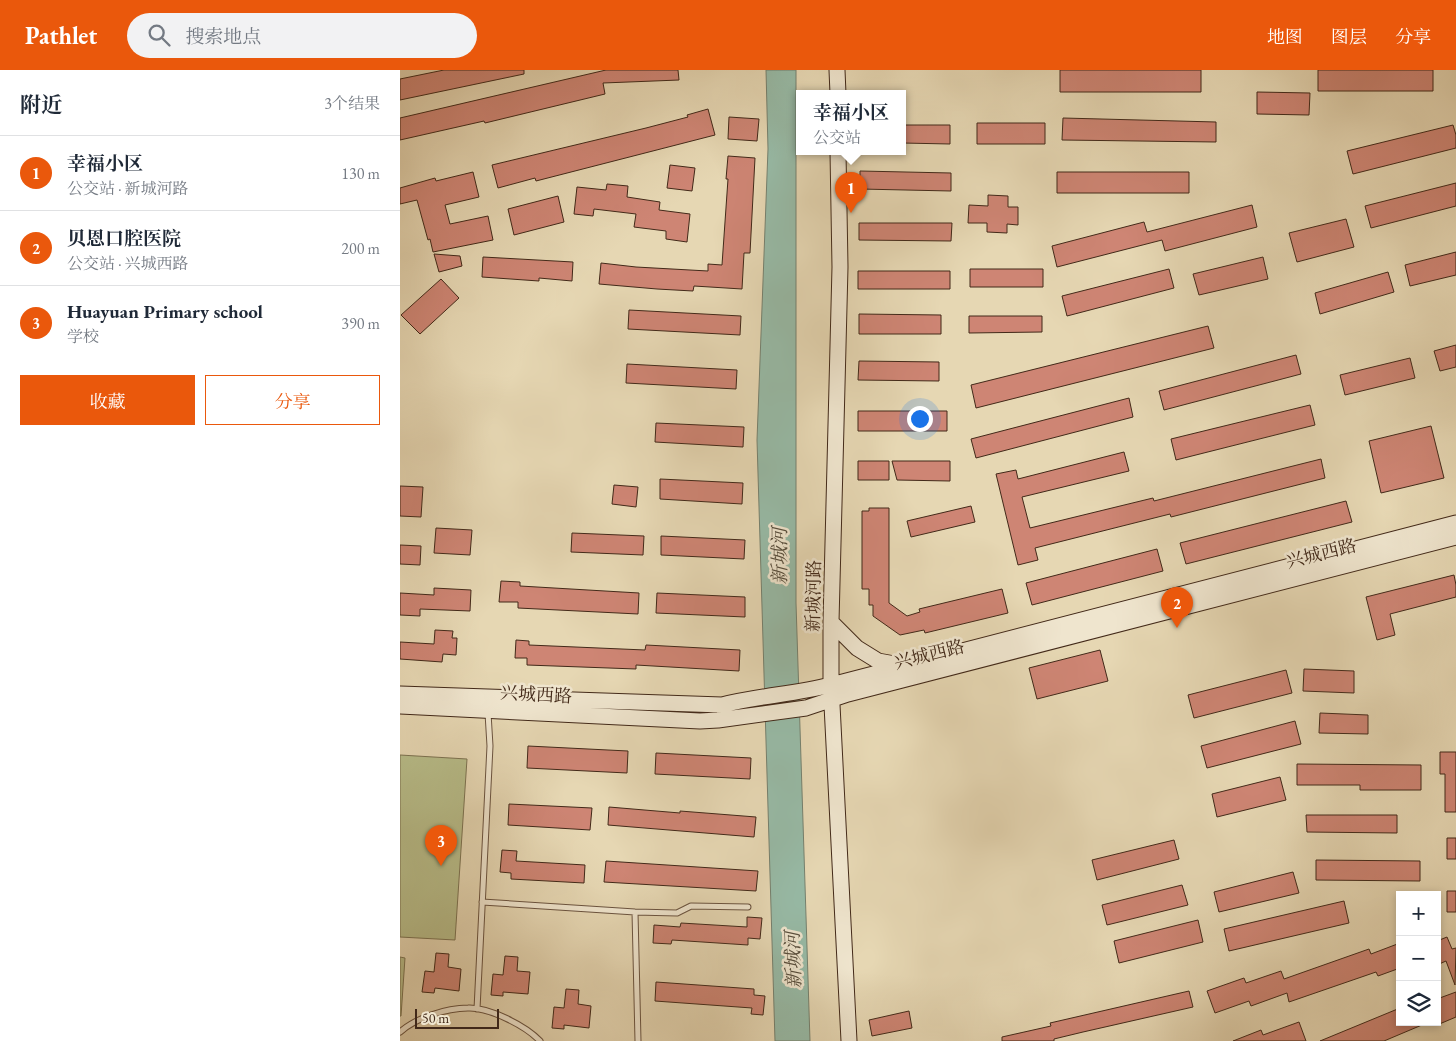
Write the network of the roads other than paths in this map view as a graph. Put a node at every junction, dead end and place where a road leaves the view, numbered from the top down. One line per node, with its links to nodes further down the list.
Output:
1 (838, 70): 2 (street)
2 (838, 90)
3 (838, 155): 6 (street, 新城河路)
4 (1456, 523): 7 (street, 兴城西路)
5 (1456, 538): 8 (street, 兴城西路)
6 (831, 622): 7 (street); 8 (street, 新城河路)
7 (907, 666): 8 (street, 兴城西路)
8 (832, 692): 10 (street, 兴城西路); 10 (street, 兴城西路); 19 (street, 新城河路)
9 (400, 694): 10 (street, 兴城西路)
10 (488, 704): 11 (street, 兴城西路); 12 (lane)
11 (400, 706)
12 (482, 902): 14 (lane); 15 (lane)
13 (748, 906): 14 (lane)
14 (635, 912): 18 (lane)
15 (477, 1009): 16 (lane); 17 (lane)
16 (400, 1032)
17 (540, 1041)
18 (638, 1041)
19 (849, 1041)

